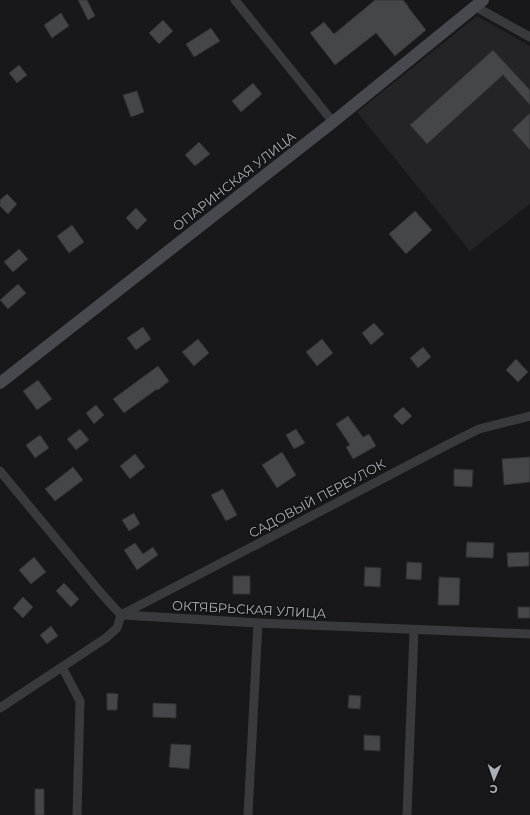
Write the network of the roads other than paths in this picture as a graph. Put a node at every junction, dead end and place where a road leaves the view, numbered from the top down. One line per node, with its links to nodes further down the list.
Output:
1 (235, 0): 4 (street)
2 (479, 3): 3 (street); 4 (main road, ОПАРИНСКАЯ УЛИЦА)
3 (530, 37)
4 (332, 122): 5 (main road, ОПАРИНСКАЯ УЛИЦА)
5 (0, 383)
6 (530, 416): 8 (street, САДОВЫЙ ПЕРЕУЛОК)
7 (0, 471): 8 (street)
8 (121, 615): 9 (street, ОКТЯБРЬСКАЯ УЛИЦА); 12 (street)
9 (258, 623): 10 (street, ОКТЯБРЬСКАЯ УЛИЦА); 15 (street)
10 (414, 630): 11 (street, ОКТЯБРЬСКАЯ УЛИЦА); 16 (street)
11 (530, 634)
12 (62, 667): 13 (street); 14 (street)
13 (0, 708)
14 (77, 815)
15 (248, 815)
16 (407, 815)

